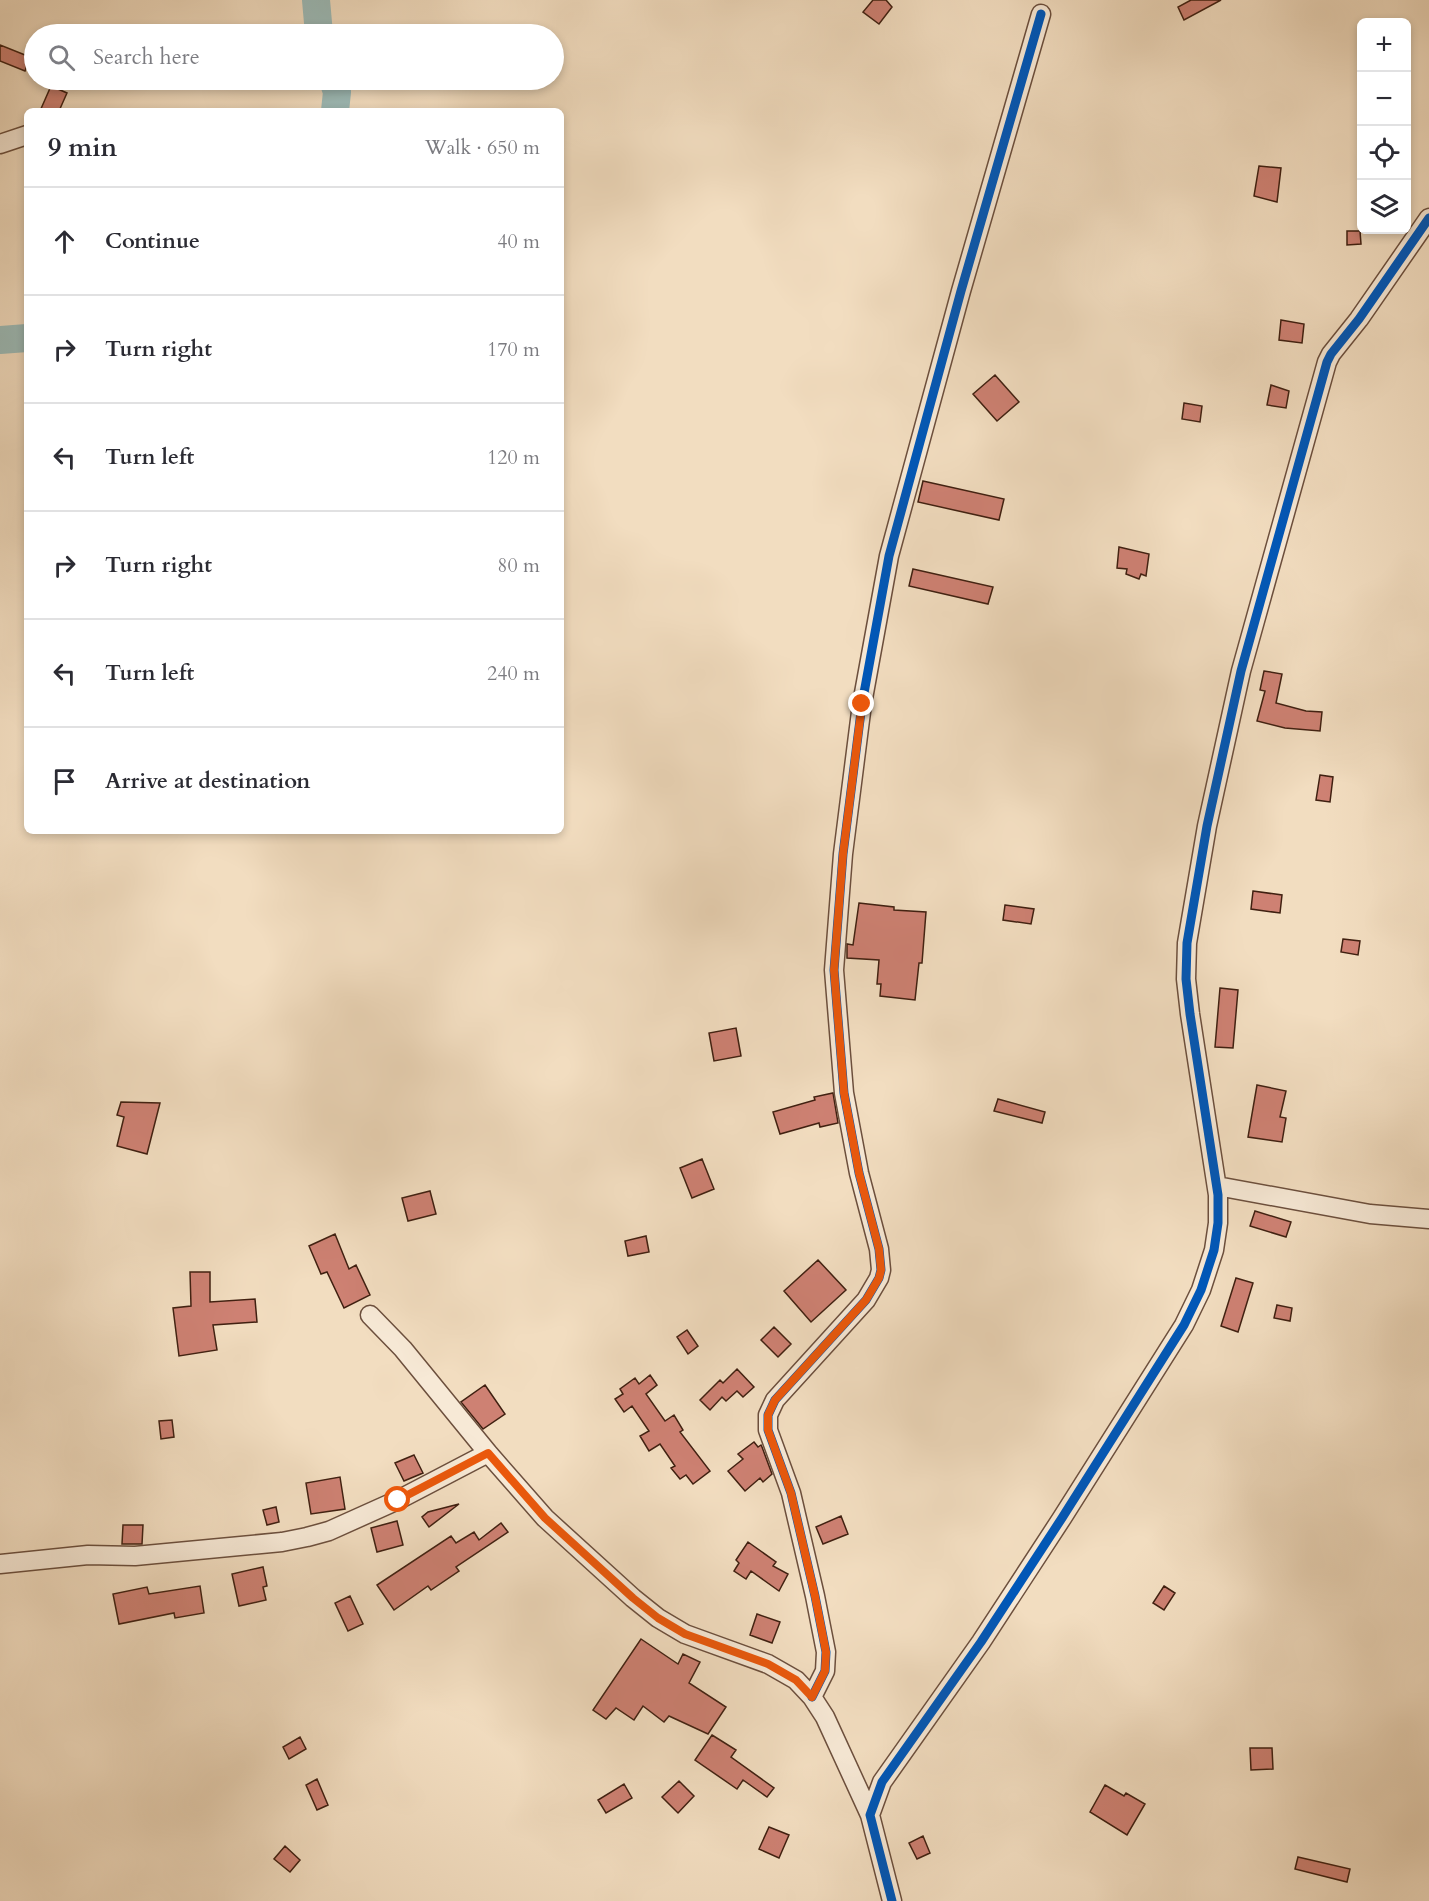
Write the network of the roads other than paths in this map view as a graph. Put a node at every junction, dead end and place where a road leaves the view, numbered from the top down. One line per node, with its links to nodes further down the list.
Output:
1 (1041, 14): 10 (street)
2 (24, 136): 3 (street)
3 (0, 144)
4 (1429, 218): 5 (street)
5 (1217, 1186): 6 (street); 11 (street)
6 (1429, 1219)
7 (370, 1315): 8 (street)
8 (488, 1453): 9 (street); 10 (street)
9 (0, 1564)
10 (812, 1697): 11 (street)
11 (870, 1815): 12 (street)
12 (891, 1901)

